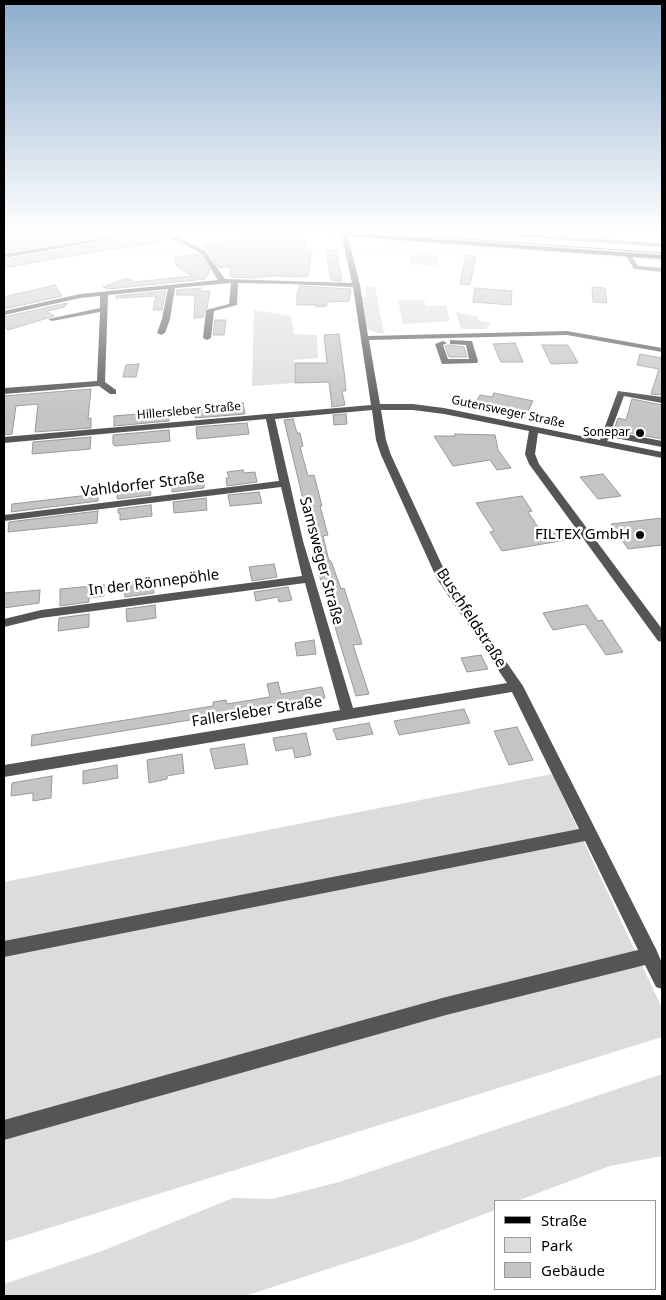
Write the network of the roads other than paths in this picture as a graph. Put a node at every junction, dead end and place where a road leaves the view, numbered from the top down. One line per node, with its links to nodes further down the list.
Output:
1 (104, 293): 7 (street)
2 (98, 294): 6 (street)
3 (171, 294): 10 (street)
4 (234, 294): 11 (street)
5 (357, 294): 12 (street, Buschfeldstraße)
6 (86, 295): 8 (street)
7 (104, 309): 9 (street); 14 (street)
8 (4, 313)
9 (52, 320)
10 (161, 332)
11 (207, 338)
12 (364, 338): 13 (street); 18 (street, Buschfeldstraße)
13 (662, 350)
14 (101, 383): 15 (street); 16 (street)
15 (4, 391)
16 (113, 392)
17 (662, 400): 21 (street)
18 (376, 407): 19 (street, Hillersleber Straße); 20 (street, Gutensweger Straße); 31 (street, Buschfeldstraße)
19 (270, 416): 22 (street, Hillersleber Straße); 26 (street, Samsweger Straße)
20 (534, 430): 23 (street, Gutensweger Straße); 30 (street)
21 (606, 433): 23 (street); 24 (street)
22 (4, 440)
23 (602, 444): 25 (street, Gutensweger Straße)
24 (662, 444)
25 (662, 455)
26 (285, 483): 27 (street, Vahldorfer Straße); 28 (street, Samsweger Straße)
27 (4, 518)
28 (309, 579): 29 (street, In der Rönnepöhle); 32 (street, Samsweger Straße)
29 (4, 622)
30 (662, 638)
31 (516, 686): 32 (street, Fallersleber Straße); 34 (street, Buschfeldstraße)
32 (348, 713): 33 (street, Fallersleber Straße)
33 (4, 771)
34 (589, 834): 35 (street); 36 (street, Buschfeldstraße)
35 (4, 949)
36 (650, 955): 37 (street, Buschfeldstraße); 38 (street)
37 (662, 981)
38 (4, 1130)

